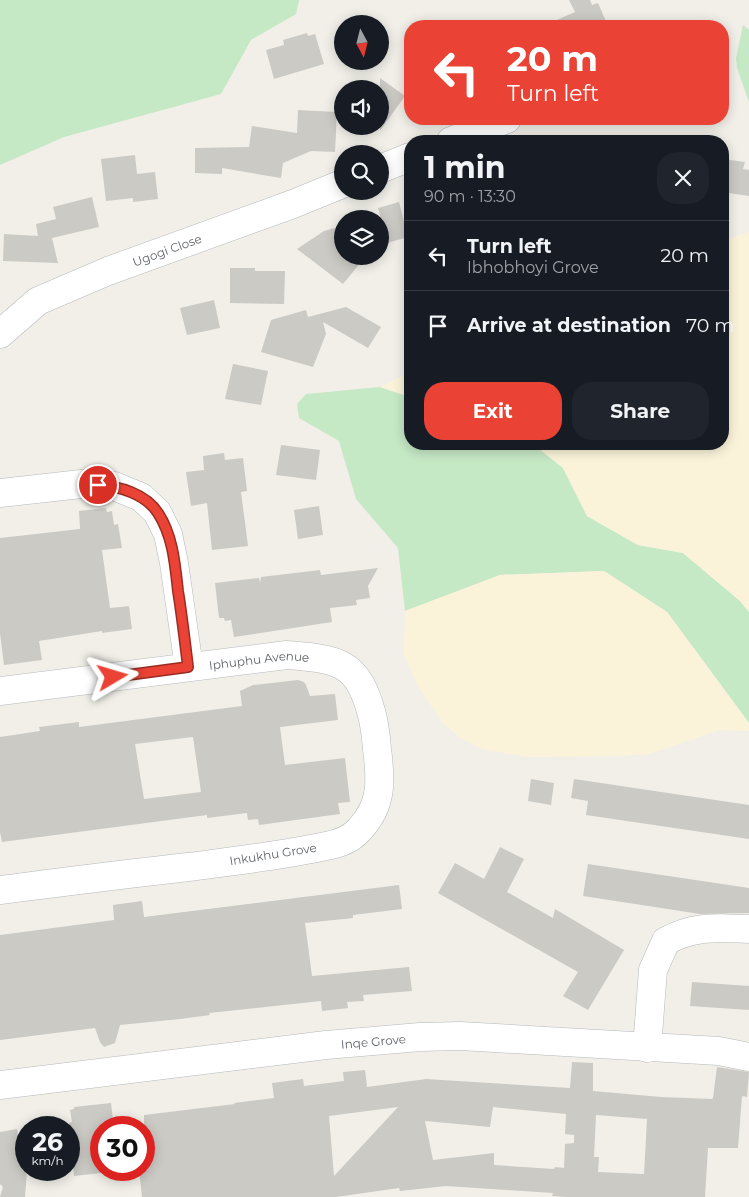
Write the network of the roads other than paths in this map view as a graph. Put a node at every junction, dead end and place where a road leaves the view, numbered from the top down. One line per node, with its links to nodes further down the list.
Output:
1 (492, 125): 2 (street)
2 (466, 135)
3 (404, 160): 4 (street)
4 (389, 166)
5 (334, 187): 6 (street, Ugogi Close)
6 (0, 334)
7 (0, 493): 9 (street)
8 (339, 663): 9 (street, Iphuphu Avenue); 11 (street, Inkukhu Grove)
9 (188, 667): 10 (street, Iphuphu Avenue)
10 (0, 692)
11 (0, 890)
12 (749, 929): 13 (street)
13 (647, 1048): 14 (street, Inqe Grove); 15 (street, Inqe Grove)
14 (749, 1057)
15 (0, 1085)

